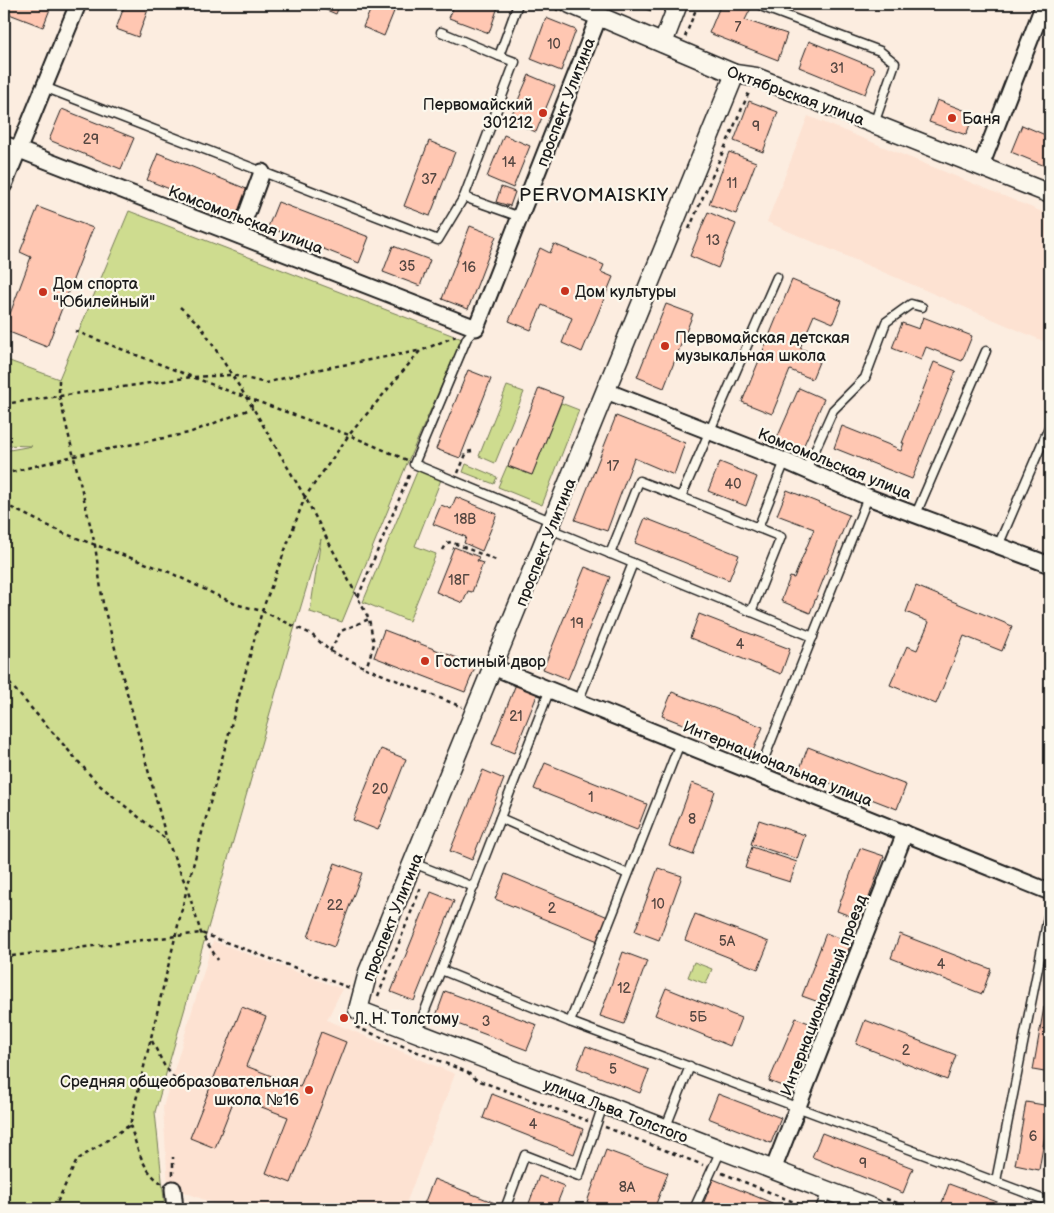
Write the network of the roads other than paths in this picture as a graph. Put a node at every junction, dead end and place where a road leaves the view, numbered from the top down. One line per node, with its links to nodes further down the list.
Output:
1 (78, 4): 12 (street)
2 (518, 4): 10 (lane)
3 (570, 4): 7 (street, Октябрьская улица)
4 (678, 4): 9 (street)
5 (764, 4): 13 (lane)
6 (1044, 4): 16 (street)
7 (599, 16): 9 (street, Октябрьская улица); 21 (street, проспект Улитина)
8 (440, 32): 10 (lane)
9 (663, 43): 11 (street, Октябрьская улица)
10 (499, 56): 20 (lane)
11 (736, 74): 13 (street, Октябрьская улица); 27 (street, проспект Улитина)
12 (44, 86): 15 (street); 17 (lane)
13 (874, 124): 16 (street, Октябрьская улица)
14 (4, 144): 15 (street, Комсомольская улица)
15 (18, 149): 18 (street); 22 (street, Комсомольская улица)
16 (981, 166): 19 (street, Октябрьская улица)
17 (262, 172): 20 (lane); 22 (street)
18 (4, 185)
19 (1050, 194)
20 (464, 197): 21 (lane)
21 (520, 217): 25 (street, проспект Улитина)
22 (239, 235): 25 (street, Комсомольская улица)
23 (777, 277): 29 (lane)
24 (922, 307): 31 (lane)
25 (476, 328): 35 (lane)
26 (986, 351): 34 (lane)
27 (606, 391): 29 (street, Комсомольская улица); 35 (street, проспект Улитина)
28 (1050, 425): 37 (lane)
29 (710, 431): 30 (street, Комсомольская улица); 32 (lane)
30 (785, 461): 31 (street, Комсомольская улица); 36 (lane)
31 (806, 470): 33 (street, Комсомольская улица)
32 (681, 497): 36 (lane); 38 (lane)
33 (868, 497): 34 (street, Комсомольская улица); 42 (lane)
34 (916, 514): 37 (street, Комсомольская улица)
35 (551, 526): 38 (lane); 43 (street, проспект Улитина)
36 (758, 528): 41 (lane)
37 (998, 546): 40 (street, Комсомольская улица)
38 (610, 554): 39 (lane)
39 (633, 564): 41 (lane); 45 (lane)
40 (1050, 565)
41 (751, 612): 42 (lane)
42 (812, 637): 47 (lane)
43 (493, 667): 44 (street, Интернациональная улица); 50 (street, проспект Улитина)
44 (550, 689): 45 (street, Интернациональная улица); 48 (lane)
45 (578, 702): 46 (street, Интернациональная улица)
46 (680, 743): 47 (street, Интернациональная улица); 51 (lane)
47 (758, 774): 49 (street, Интернациональная улица)
48 (500, 818): 51 (lane); 52 (lane)
49 (905, 833): 53 (street, Интернациональная улица); 61 (street, Интернациональный проезд)
50 (421, 865): 52 (lane); 56 (street, проспект Улитина)
51 (628, 874): 57 (lane)
52 (474, 886): 55 (lane)
53 (1050, 892)
54 (1050, 907): 65 (lane)
55 (441, 970): 57 (lane); 58 (lane)
56 (357, 1019): 58 (street, улица Льва Толстого)
57 (570, 1022): 59 (lane)
58 (416, 1033): 60 (street, улица Льва Толстого)
59 (690, 1066): 61 (lane); 62 (lane)
60 (603, 1105): 62 (street, улица Льва Толстого); 71 (lane)
61 (798, 1107): 64 (street, Интернациональный проезд); 65 (lane)
62 (665, 1129): 63 (street, улица Льва Толстого)
63 (721, 1150): 64 (street, улица Льва Толстого); 72 (lane)
64 (773, 1170): 67 (street, улица Льва Толстого)
65 (996, 1181): 68 (lane)
66 (173, 1189): 70 (street)
67 (827, 1191): 69 (street, улица Льва Толстого); 73 (lane)
68 (1050, 1202)
69 (877, 1203)
70 (175, 1209)
71 (505, 1209)
72 (694, 1209)
73 (820, 1209)

